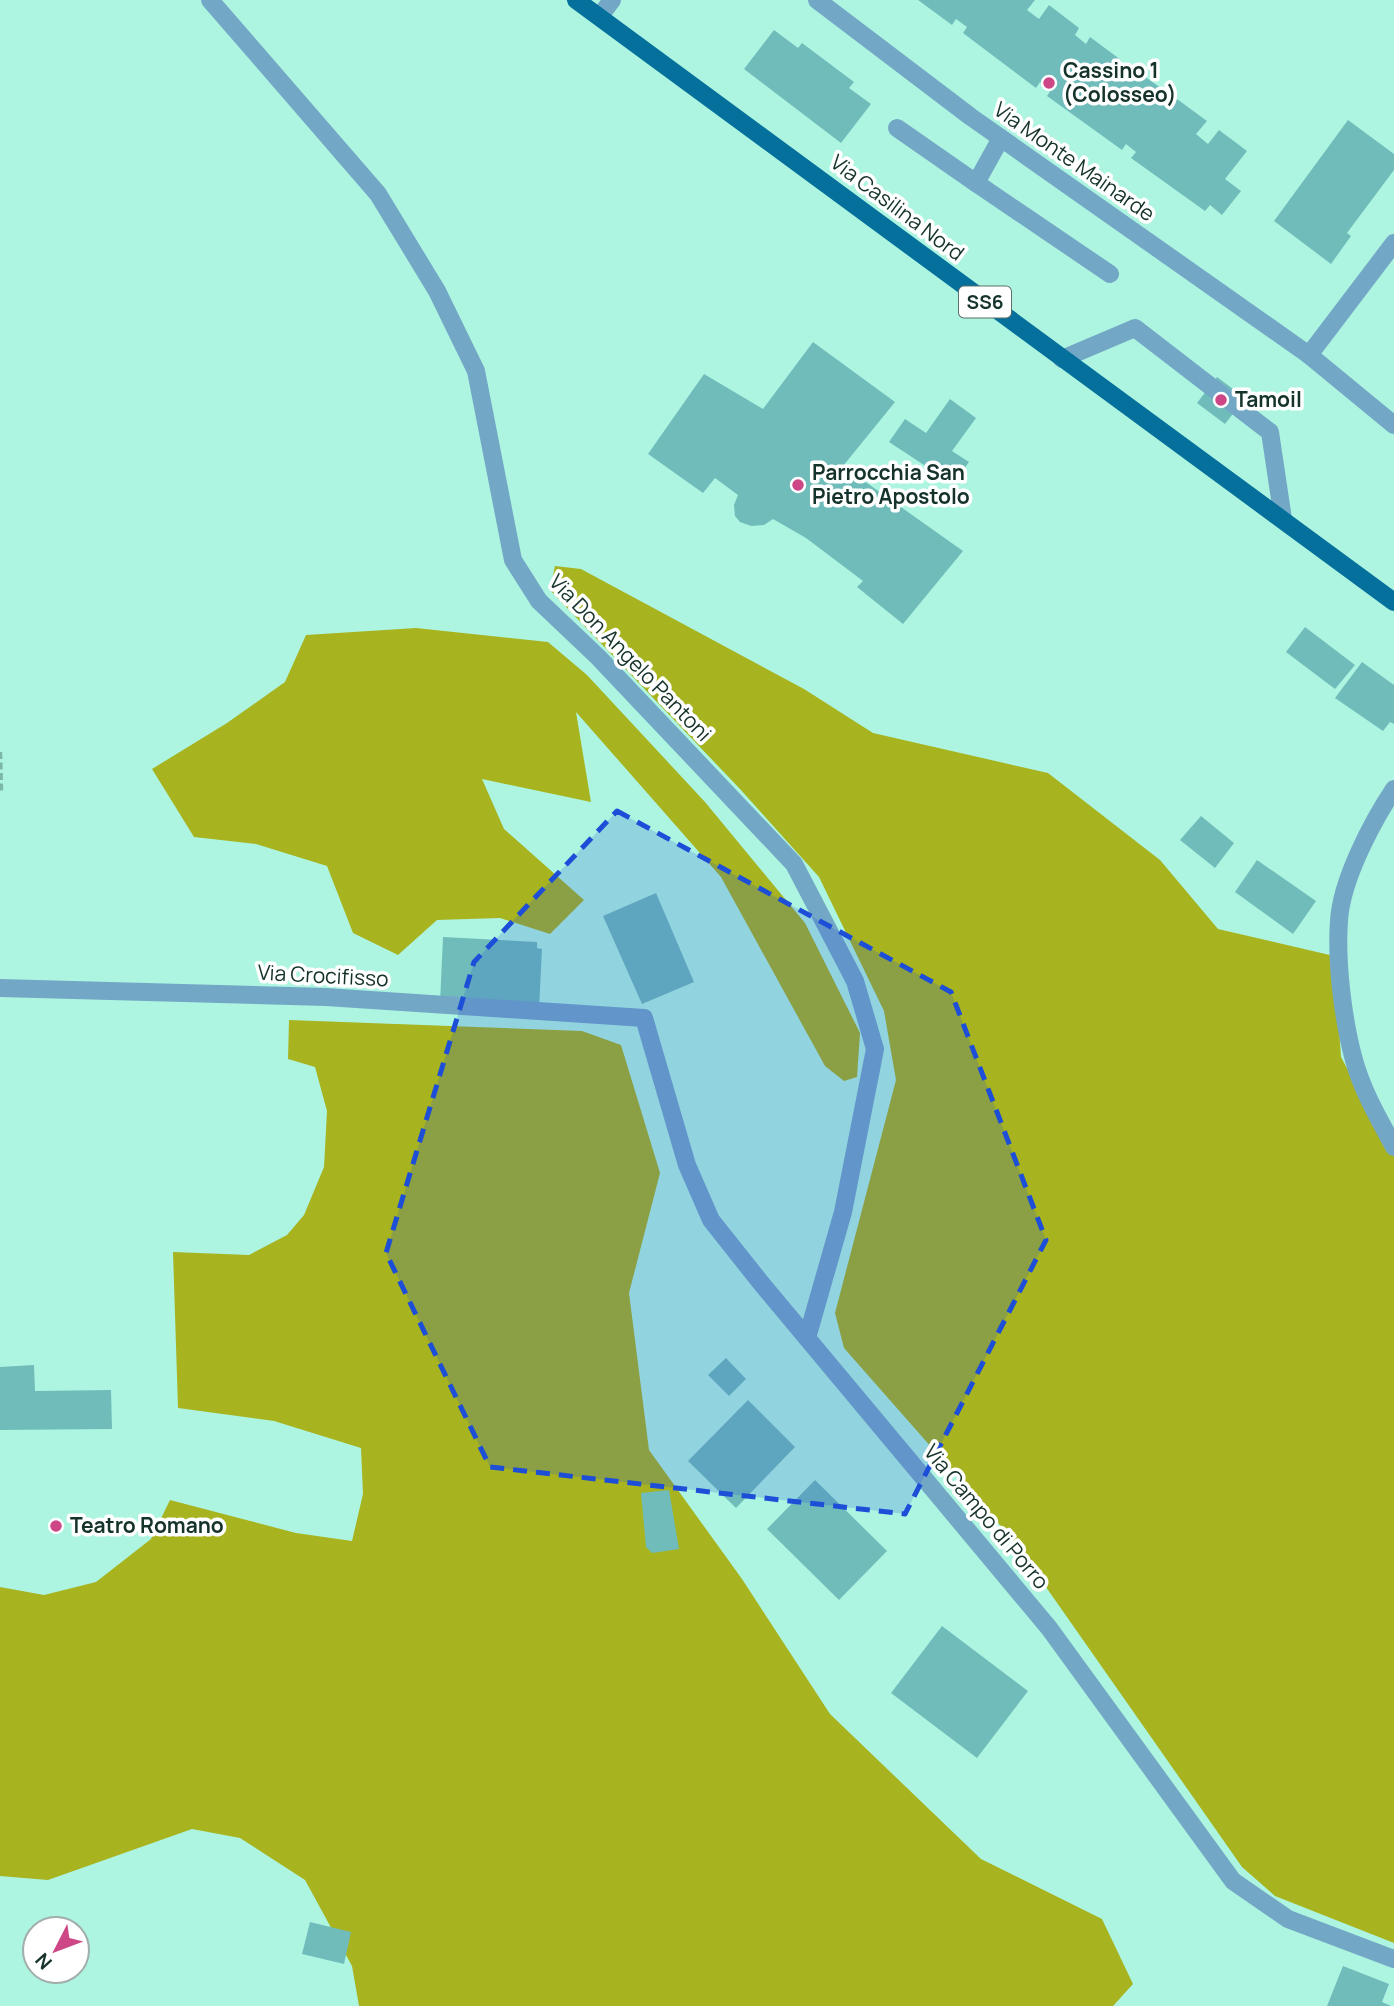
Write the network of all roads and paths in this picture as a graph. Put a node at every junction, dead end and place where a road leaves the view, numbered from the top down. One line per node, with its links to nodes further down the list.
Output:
1 (210, 0): 22 (street, Via Don Angelo Pantoni)
2 (576, 0): 5 (main road, Via Casilina Nord / SS6)
3 (612, 0): 5 (street)
4 (817, 0): 7 (street, Via Monte Mainarde)
5 (600, 16): 12 (main road, Via Casilina Nord / SS6)
6 (897, 128): 8 (street)
7 (1002, 138): 8 (street); 11 (street, Via Monte Mainarde)
8 (976, 183): 10 (street)
9 (1394, 243): 11 (street)
10 (1110, 274)
11 (1309, 355): 13 (street, Via Monte Mainarde)
12 (1062, 359): 14 (main road, Via Casilina Nord / SS6); 14 (street)
13 (1394, 425)
14 (1283, 519): 15 (main road, Via Casilina Nord / SS6)
15 (1394, 602)
16 (0, 752): 18 (path)
17 (1394, 789): 21 (street)
18 (1, 793)
19 (0, 988): 20 (street, Via Crocifisso)
20 (644, 1018): 22 (street, Via Campo di Porro)
21 (1394, 1147)
22 (807, 1338): 23 (street, Via Campo di Porro)
23 (1394, 1959)

